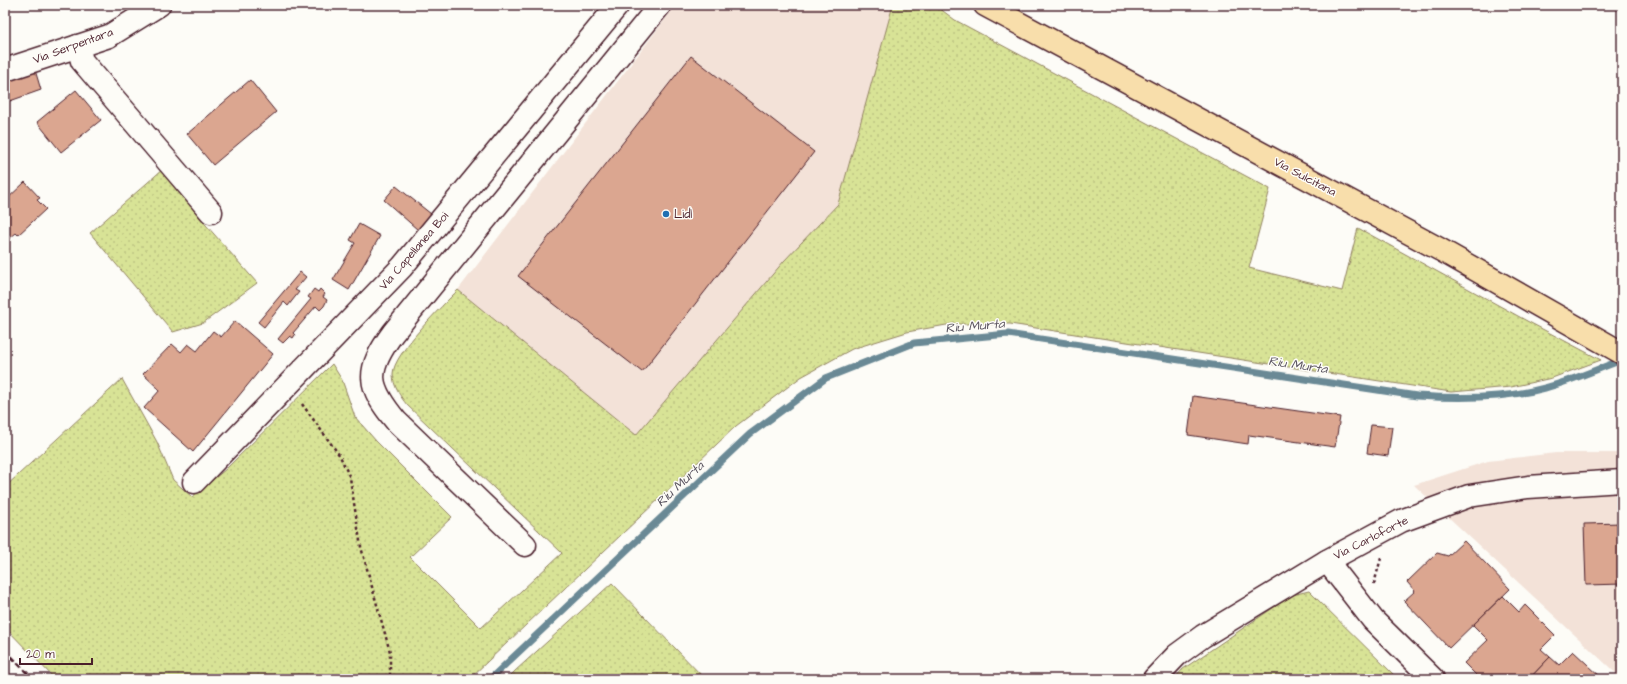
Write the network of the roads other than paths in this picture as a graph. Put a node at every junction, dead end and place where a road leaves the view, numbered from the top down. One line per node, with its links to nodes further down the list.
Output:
1 (159, 5): 5 (street, Via Serpentara)
2 (618, 5): 10 (street, Via Capellanea Boi)
3 (660, 5): 11 (street)
4 (985, 5): 8 (main road, Via Sulcitana)
5 (78, 46): 6 (street, Via Serpentara); 7 (street)
6 (5, 70)
7 (211, 212)
8 (1622, 353)
9 (1622, 481): 12 (street, Via Carloforte)
10 (194, 482)
11 (525, 545)
12 (1327, 562): 13 (street, Via Carloforte); 14 (street)
13 (1154, 679)
14 (1433, 679)

